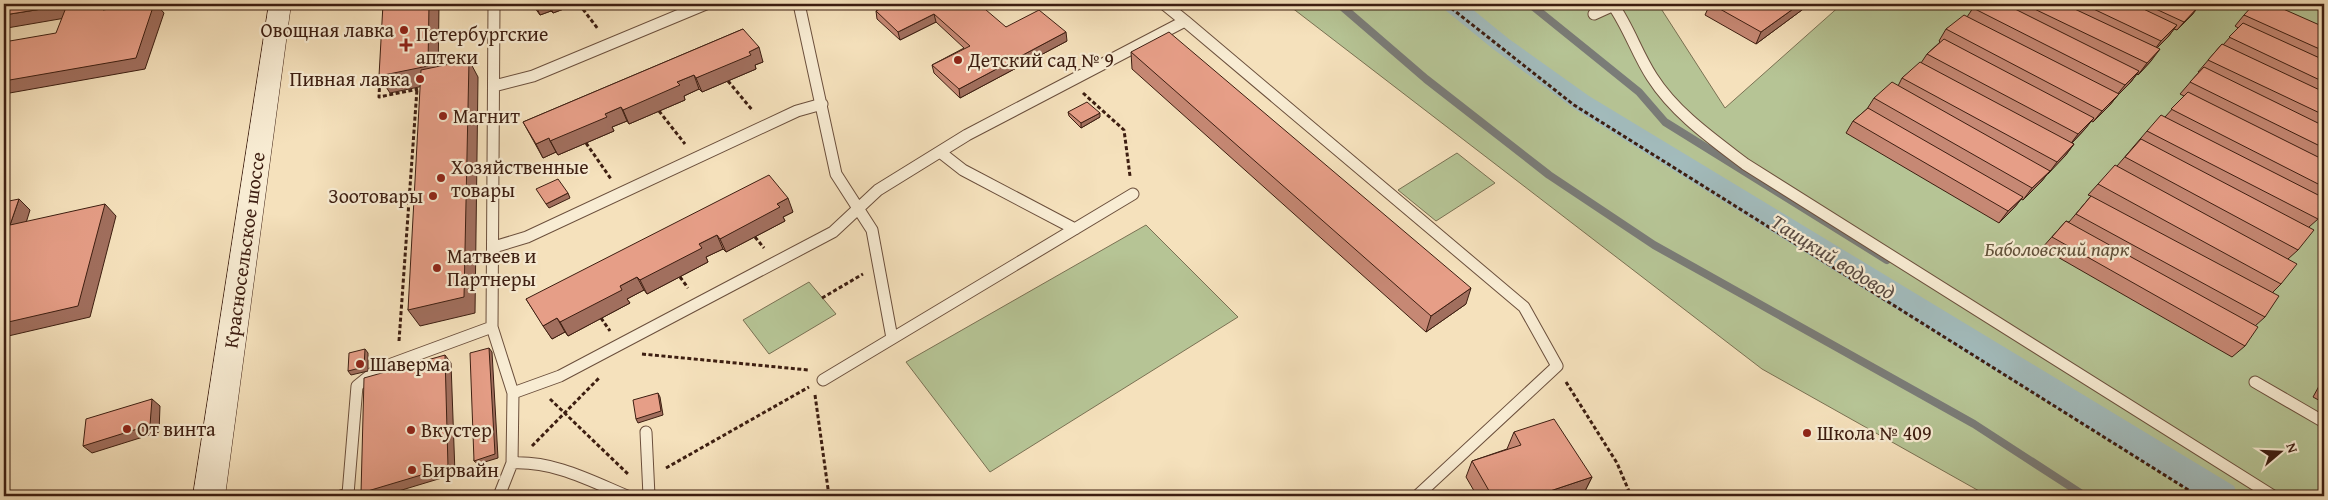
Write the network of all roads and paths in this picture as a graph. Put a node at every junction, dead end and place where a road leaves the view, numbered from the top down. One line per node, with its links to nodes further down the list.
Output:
1 (280, 4): 49 (main road, Красносельское шоссе)
2 (494, 4): 14 (lane)
3 (579, 4): 11 (path)
4 (706, 4): 11 (lane)
5 (800, 4): 17 (lane)
6 (1164, 4): 10 (lane)
7 (1446, 4): 57 (path)
8 (1614, 4): 9 (lane); 58 (lane)
9 (1594, 14)
10 (1185, 21): 22 (lane); 35 (lane)
11 (610, 44): 14 (lane)
12 (380, 69): 16 (path)
13 (728, 81): 20 (path)
14 (494, 86): 28 (lane)
15 (427, 87): 16 (path)
16 (417, 89): 34 (path)
17 (822, 104): 20 (lane); 26 (lane)
18 (1099, 107): 25 (path)
19 (659, 111): 23 (path)
20 (765, 126): 23 (lane)
21 (586, 143): 24 (path)
22 (940, 152): 26 (lane); 27 (lane)
23 (695, 158): 24 (lane)
24 (621, 193): 28 (lane)
25 (1133, 194): 27 (lane)
26 (858, 208): 29 (lane); 40 (lane)
27 (1075, 229): 32 (lane)
28 (494, 247): 31 (lane)
29 (879, 265): 30 (path); 32 (lane)
30 (822, 298)
31 (492, 327): 34 (lane); 40 (lane)
32 (892, 338): 38 (lane)
33 (634, 353): 36 (path)
34 (398, 362): 50 (lane)
35 (1557, 366): 55 (lane); 56 (path)
36 (809, 370)
37 (604, 372): 42 (path)
38 (823, 380)
39 (2255, 382): 43 (lane)
40 (512, 393): 46 (lane)
41 (548, 397): 42 (path)
42 (564, 413): 45 (path); 48 (path)
43 (2324, 422)
44 (646, 432): 53 (lane)
45 (530, 448)
46 (512, 463): 51 (lane); 52 (lane)
47 (667, 467): 54 (path)
48 (634, 475)
49 (209, 496)
50 (341, 496)
51 (499, 496)
52 (627, 496)
53 (649, 496)
54 (830, 496)
55 (1417, 496)
56 (1631, 496)
57 (2198, 496)
58 (2273, 496)

